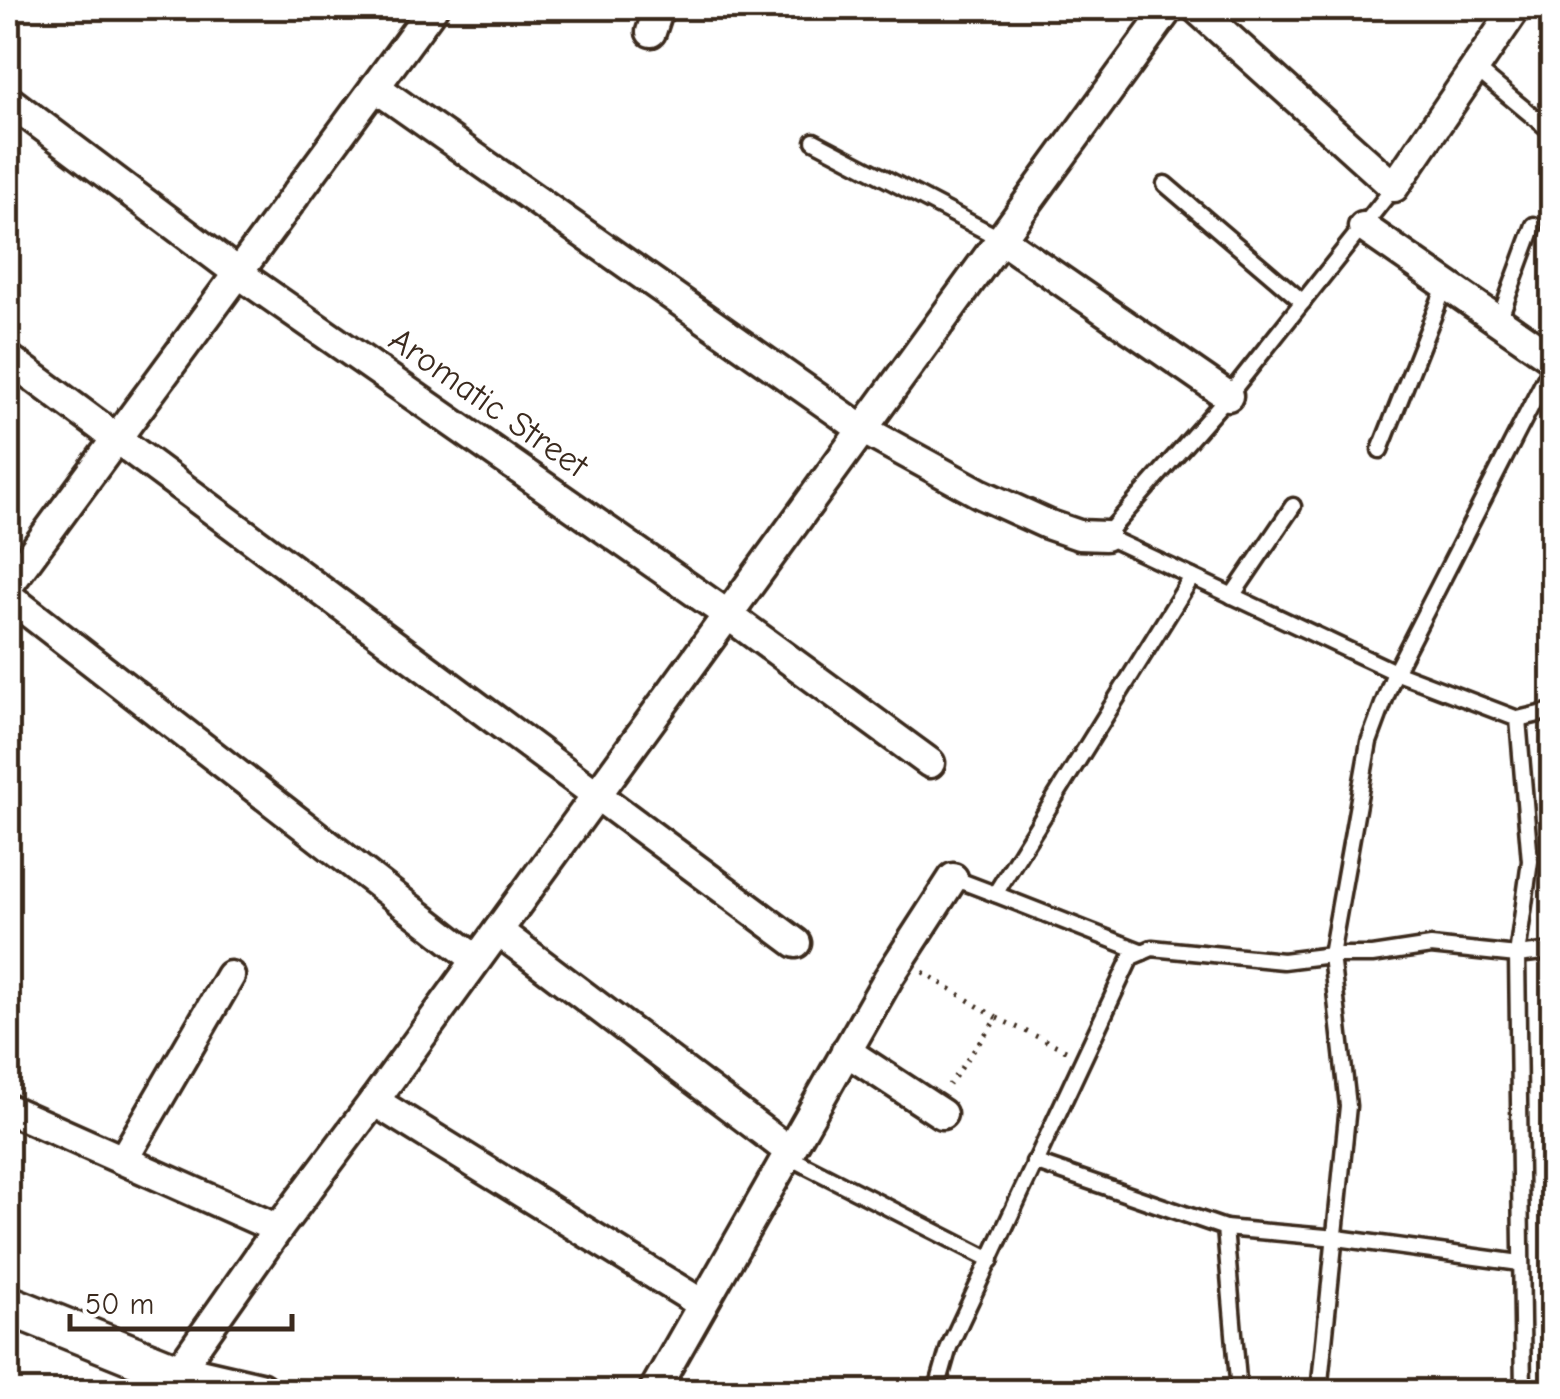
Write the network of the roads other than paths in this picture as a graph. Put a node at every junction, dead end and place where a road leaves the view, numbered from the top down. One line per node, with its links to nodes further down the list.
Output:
1 (433, 8): 6 (street)
2 (1169, 8): 14 (street)
3 (1196, 8): 11 (street)
4 (1516, 8): 5 (street)
5 (1475, 68): 8 (lane); 11 (street)
6 (375, 87): 15 (street); 22 (street)
7 (8, 100): 15 (street, Aromatic Street)
8 (1552, 132)
9 (814, 141): 14 (lane)
10 (1165, 184): 17 (lane)
11 (1394, 187): 13 (lane)
12 (1534, 225): 18 (lane)
13 (1363, 227): 16 (street); 17 (lane)
14 (1001, 239): 21 (street); 22 (street)
15 (238, 273): 23 (street); 31 (street, Aromatic Street)
16 (1446, 284): 18 (street); 24 (lane)
17 (1303, 302): 21 (lane)
18 (1499, 320): 20 (street)
19 (8, 358): 23 (street)
20 (1552, 362): 32 (lane)
21 (1228, 396): 26 (lane)
22 (862, 429): 26 (street); 31 (street)
23 (116, 438): 28 (street); 36 (street)
24 (1380, 450)
25 (1294, 506): 30 (lane)
26 (1105, 536): 27 (lane)
27 (1192, 577): 30 (lane); 38 (lane)
28 (8, 586)
29 (8, 596): 45 (street)
30 (1232, 596): 32 (lane)
31 (728, 615): 35 (street, Aromatic Street); 36 (street)
32 (1394, 672): 34 (lane); 43 (lane)
33 (1552, 711): 34 (lane)
34 (1518, 719): 44 (lane)
35 (930, 763)
36 (597, 795): 39 (street); 40 (street)
37 (953, 878): 38 (lane); 47 (street)
38 (995, 894): 42 (lane)
39 (498, 931): 45 (street); 51 (street)
40 (796, 943)
41 (1552, 951): 44 (lane)
42 (1143, 952): 43 (lane); 53 (lane)
43 (1330, 955): 44 (lane); 56 (lane)
44 (1517, 955): 58 (lane)
45 (475, 959): 48 (street)
46 (230, 976): 52 (street)
47 (846, 1050): 50 (street); 51 (street)
48 (374, 1101): 55 (street); 59 (street)
49 (8, 1109): 52 (street)
50 (938, 1111)
51 (788, 1153): 57 (lane); 59 (street)
52 (123, 1160): 55 (street)
53 (1034, 1162): 54 (lane); 57 (lane)
54 (1224, 1228): 56 (lane); 65 (lane)
55 (278, 1229): 61 (street)
56 (1336, 1238): 58 (lane); 66 (lane)
57 (990, 1260): 64 (lane)
58 (1520, 1262): 67 (lane)
59 (702, 1304): 63 (street)
60 (8, 1305): 61 (main road)
61 (177, 1373): 62 (main road)
62 (259, 1392)
63 (653, 1392)
64 (936, 1392)
65 (1238, 1392)
66 (1319, 1392)
67 (1522, 1392)

